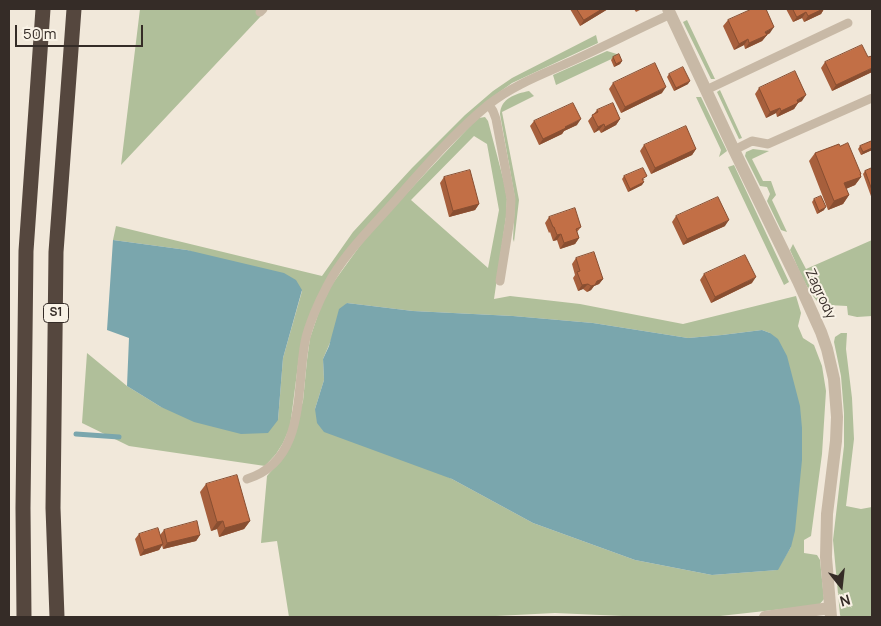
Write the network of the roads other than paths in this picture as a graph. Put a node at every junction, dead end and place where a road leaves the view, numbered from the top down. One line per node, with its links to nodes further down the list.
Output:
1 (43, 9): 12 (highway, S1)
2 (74, 9): 13 (highway, S1)
3 (670, 11): 5 (street, Zagrody); 7 (lane)
4 (848, 23): 5 (lane)
5 (706, 90): 8 (street, Zagrody)
6 (872, 98): 8 (lane)
7 (489, 105): 9 (lane); 10 (lane)
8 (734, 150): 11 (street, Zagrody)
9 (500, 281)
10 (247, 479)
11 (831, 613): 14 (street)
12 (24, 617)
13 (58, 617)
14 (765, 617)

